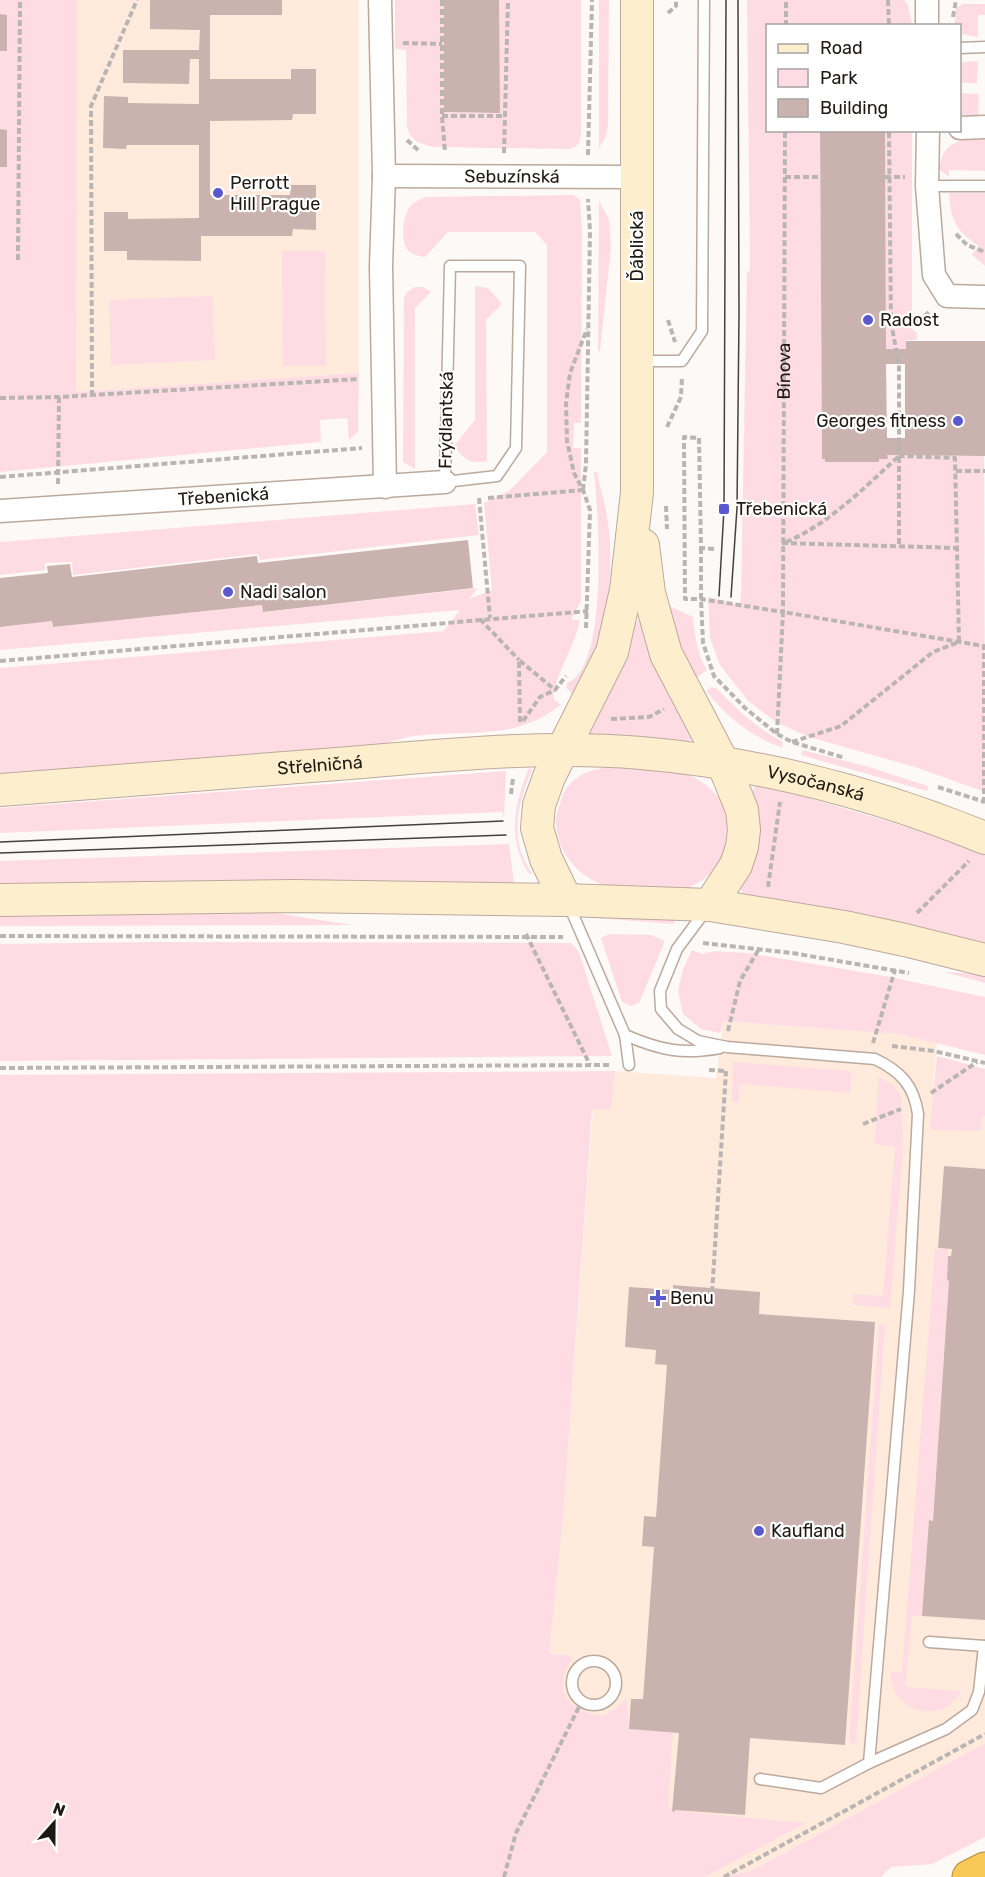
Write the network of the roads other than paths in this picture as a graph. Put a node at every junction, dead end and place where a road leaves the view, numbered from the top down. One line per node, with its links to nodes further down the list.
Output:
1 (380, 0): 11 (street)
2 (637, 0): 12 (main road, Ďáblická)
3 (704, 0): 16 (lane)
4 (927, 0): 5 (street)
5 (927, 24)
6 (985, 47): 7 (lane)
7 (961, 48)
8 (985, 127): 9 (street)
9 (961, 128)
10 (931, 132): 13 (street)
11 (384, 176): 12 (street, Sebuzínská); 18 (street)
12 (637, 177): 16 (main road, Ďáblická)
13 (927, 186): 14 (lane); 15 (street)
14 (985, 186)
15 (985, 297)
16 (637, 361): 19 (main road, Ďáblická)
17 (445, 482): 17 (lane, Frýdlantská); 18 (street, Třebenická)
18 (385, 487): 20 (street, Třebenická)
19 (652, 496): 21 (main road); 23 (main road)
20 (0, 511)
21 (562, 751): 22 (main road, Střelničná); 24 (main road, Střelničná); 27 (main road)
22 (640, 753): 23 (main road, Vysočanská)
23 (723, 763): 25 (main road, Vysočanská); 28 (main road)
24 (0, 790)
25 (985, 838)
26 (0, 900): 27 (main road)
27 (566, 900): 28 (main road); 30 (lane)
28 (710, 905): 29 (main road); 31 (lane)
29 (985, 960)
30 (625, 1035): 31 (lane); 32 (lane)
31 (727, 1047): 36 (lane)
32 (629, 1065)
33 (929, 1642): 34 (lane)
34 (985, 1646): 36 (lane)
35 (582, 1701): 35 (lane)
36 (868, 1763): 37 (lane)
37 (760, 1779)
38 (985, 1869): 39 (highway)
39 (969, 1877)

